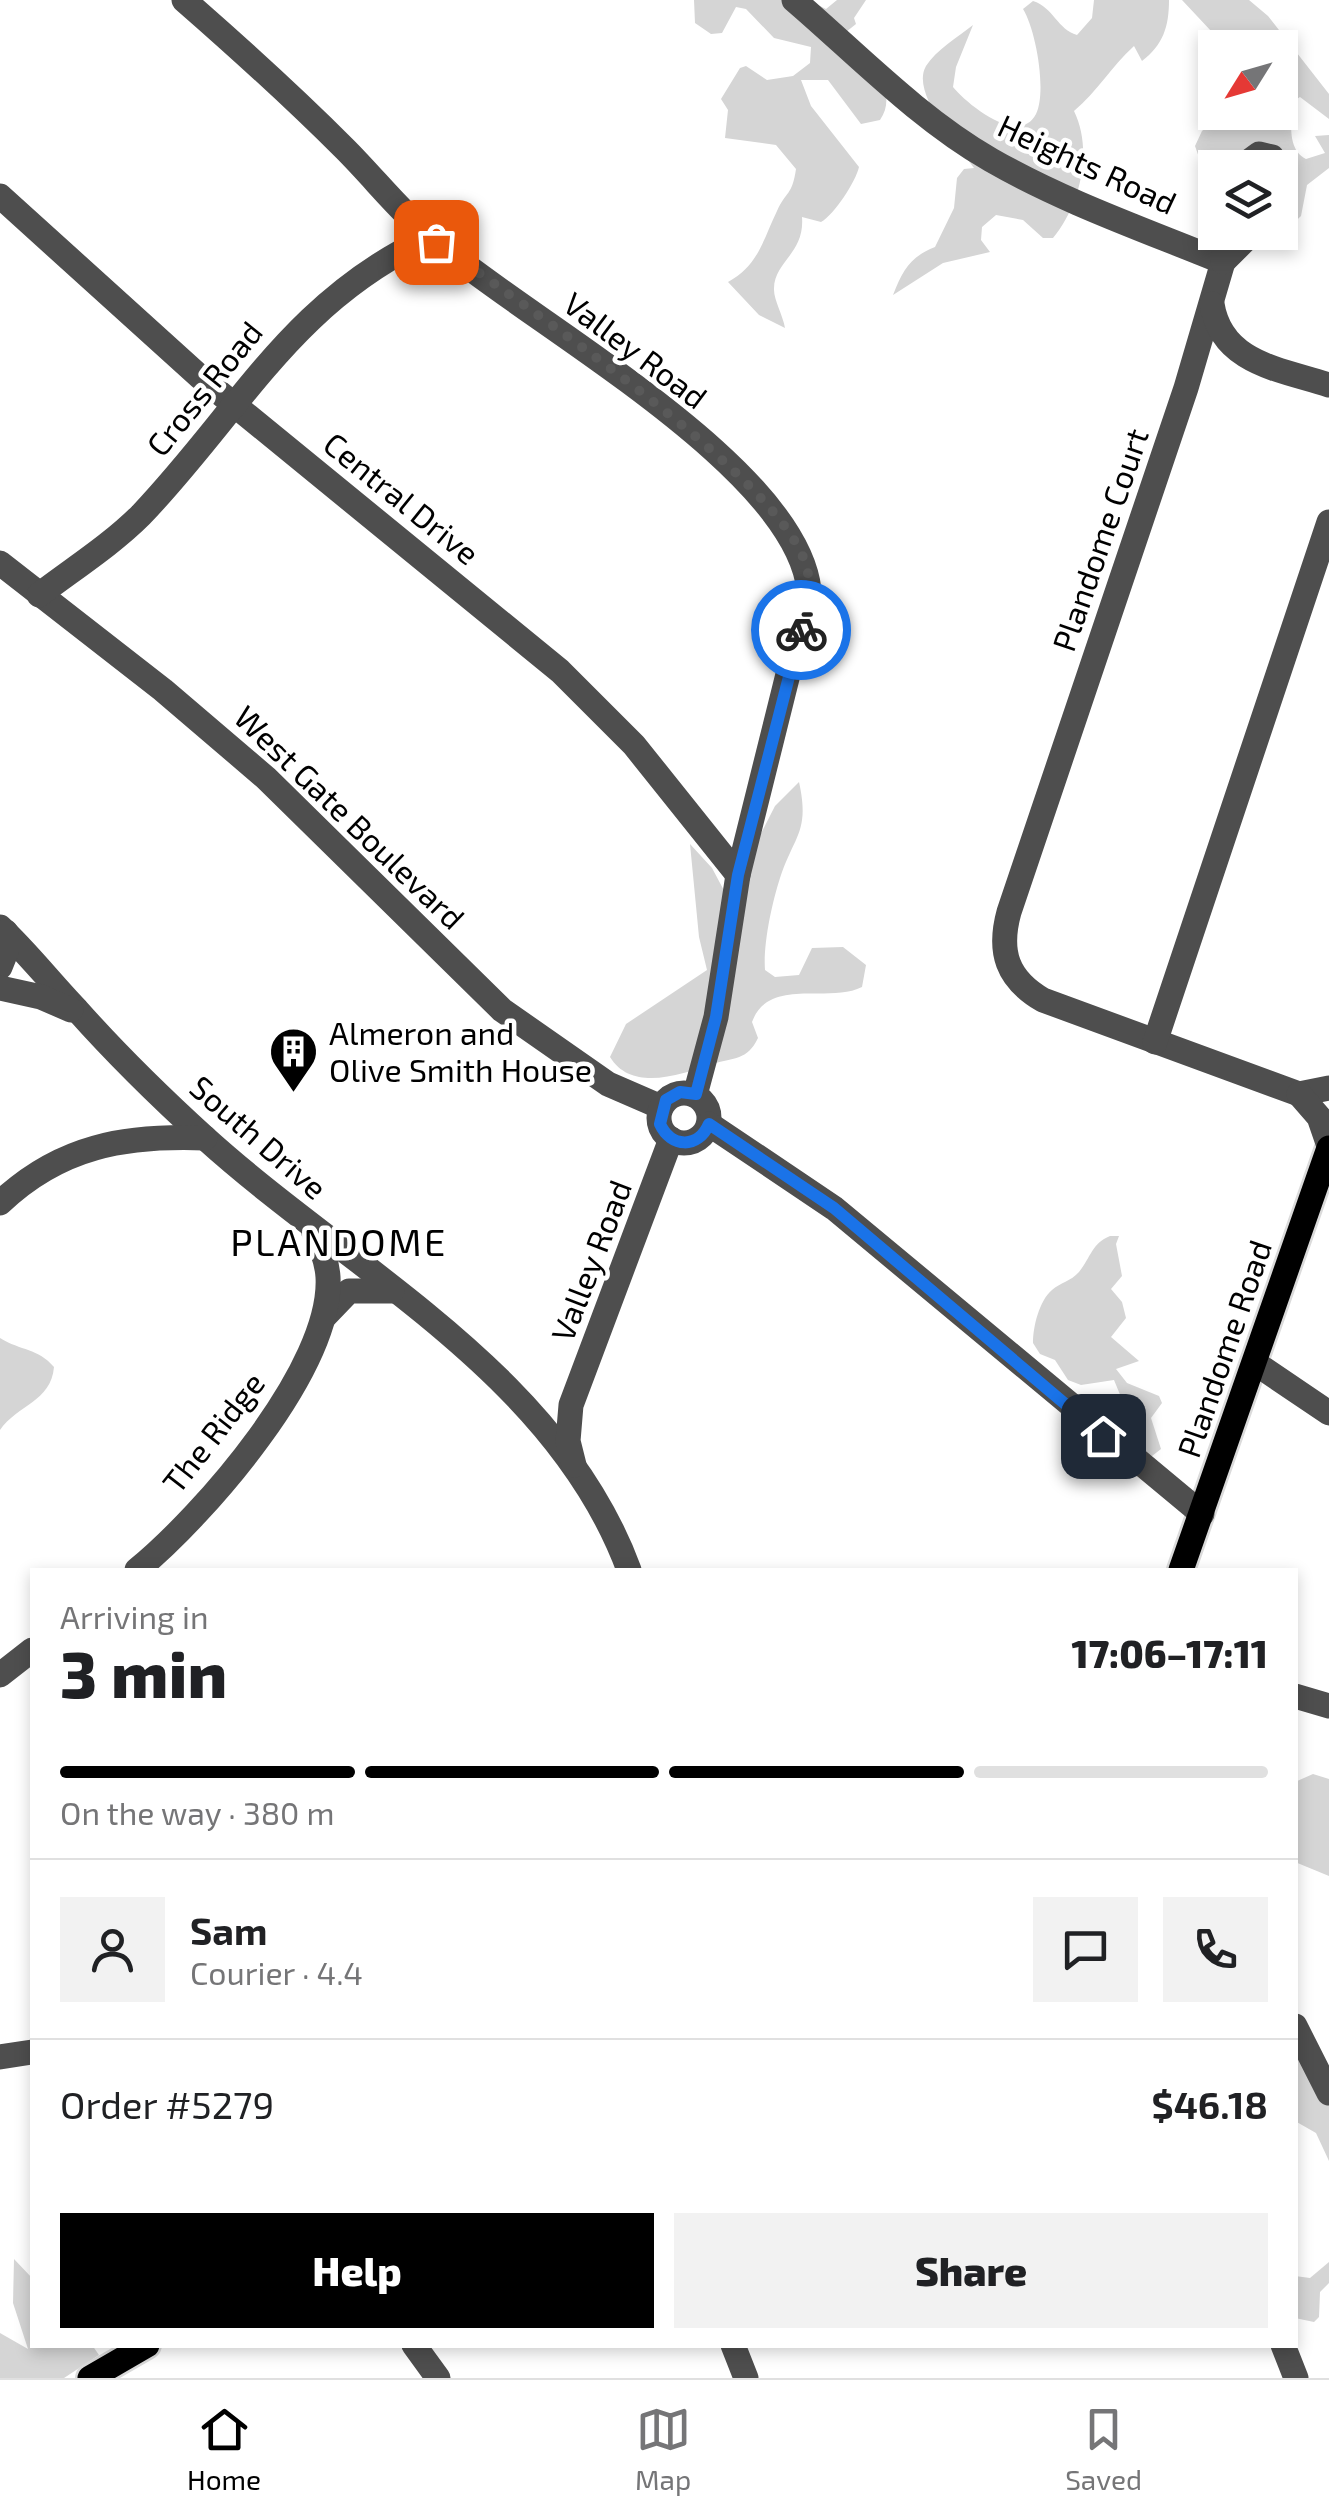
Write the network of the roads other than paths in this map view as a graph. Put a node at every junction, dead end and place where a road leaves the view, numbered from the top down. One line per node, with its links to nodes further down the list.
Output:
1 (184, 0): 4 (street, Valley Road)
2 (794, 0): 7 (street, Heights Road)
3 (0, 196): 12 (street, Central Drive)
4 (430, 237): 12 (street, Cross Road); 16 (street, Valley Road)
5 (1225, 250): 7 (street, Plandome Court)
6 (1235, 250): 7 (street)
7 (1223, 262): 8 (street, Plandome Court)
8 (1212, 304): 9 (street); 11 (street, Plandome Court)
9 (1240, 356): 10 (street); 11 (street)
10 (1329, 385)
11 (1186, 388): 21 (street, Plandome Court)
12 (233, 404): 15 (street, Cross Road); 16 (street, Central Drive)
13 (1329, 522): 21 (street)
14 (0, 563): 15 (street, West Gate Boulevard)
15 (39, 595): 25 (street, West Gate Boulevard)
16 (738, 875): 23 (street, Valley Road)
17 (3, 929): 18 (street); 20 (street, South Drive)
18 (0, 967)
19 (0, 988): 20 (street)
20 (80, 1014): 27 (street, South Drive)
21 (1156, 1042): 24 (street, Plandome Court)
22 (1329, 1088): 24 (street)
23 (696, 1094): 25 (street); 26 (street)
24 (1299, 1094): 29 (street)
25 (661, 1108): 28 (street)
26 (709, 1124): 28 (street); 40 (street)
27 (205, 1138): 31 (street); 32 (street, South Drive)
28 (672, 1140): 36 (street, Valley Road)
29 (1329, 1147): 30 (main road, Plandome Road)
30 (1322, 1192): 35 (main road, Plandome Road)
31 (0, 1203)
32 (312, 1230): 33 (street, South Drive); 34 (street, The Ridge)
33 (395, 1291): 34 (street, The Ridge); 38 (street, South Drive)
34 (321, 1321): 41 (street, The Ridge)
35 (1255, 1363): 37 (street); 40 (main road, Plandome Road)
36 (571, 1405): 38 (street); 39 (street, Valley Road)
37 (1329, 1413)
38 (533, 1416): 39 (street, South Drive)
39 (576, 1469): 42 (street, South Drive)
40 (1202, 1514): 43 (main road, Plandome Road)
41 (139, 1568)
42 (629, 1568)
43 (1182, 1568)
44 (30, 1652): 45 (street)
45 (0, 1675)
46 (1298, 1697): 47 (street)
47 (1329, 1706)
48 (1298, 2032): 51 (street)
49 (30, 2052): 50 (street)
50 (0, 2057)
51 (1329, 2093)
52 (142, 2348): 56 (main road)
53 (416, 2348): 57 (street)
54 (735, 2348): 58 (street)
55 (1284, 2348): 59 (street)
56 (90, 2378)
57 (438, 2378)
58 (746, 2378)
59 (1296, 2378)

